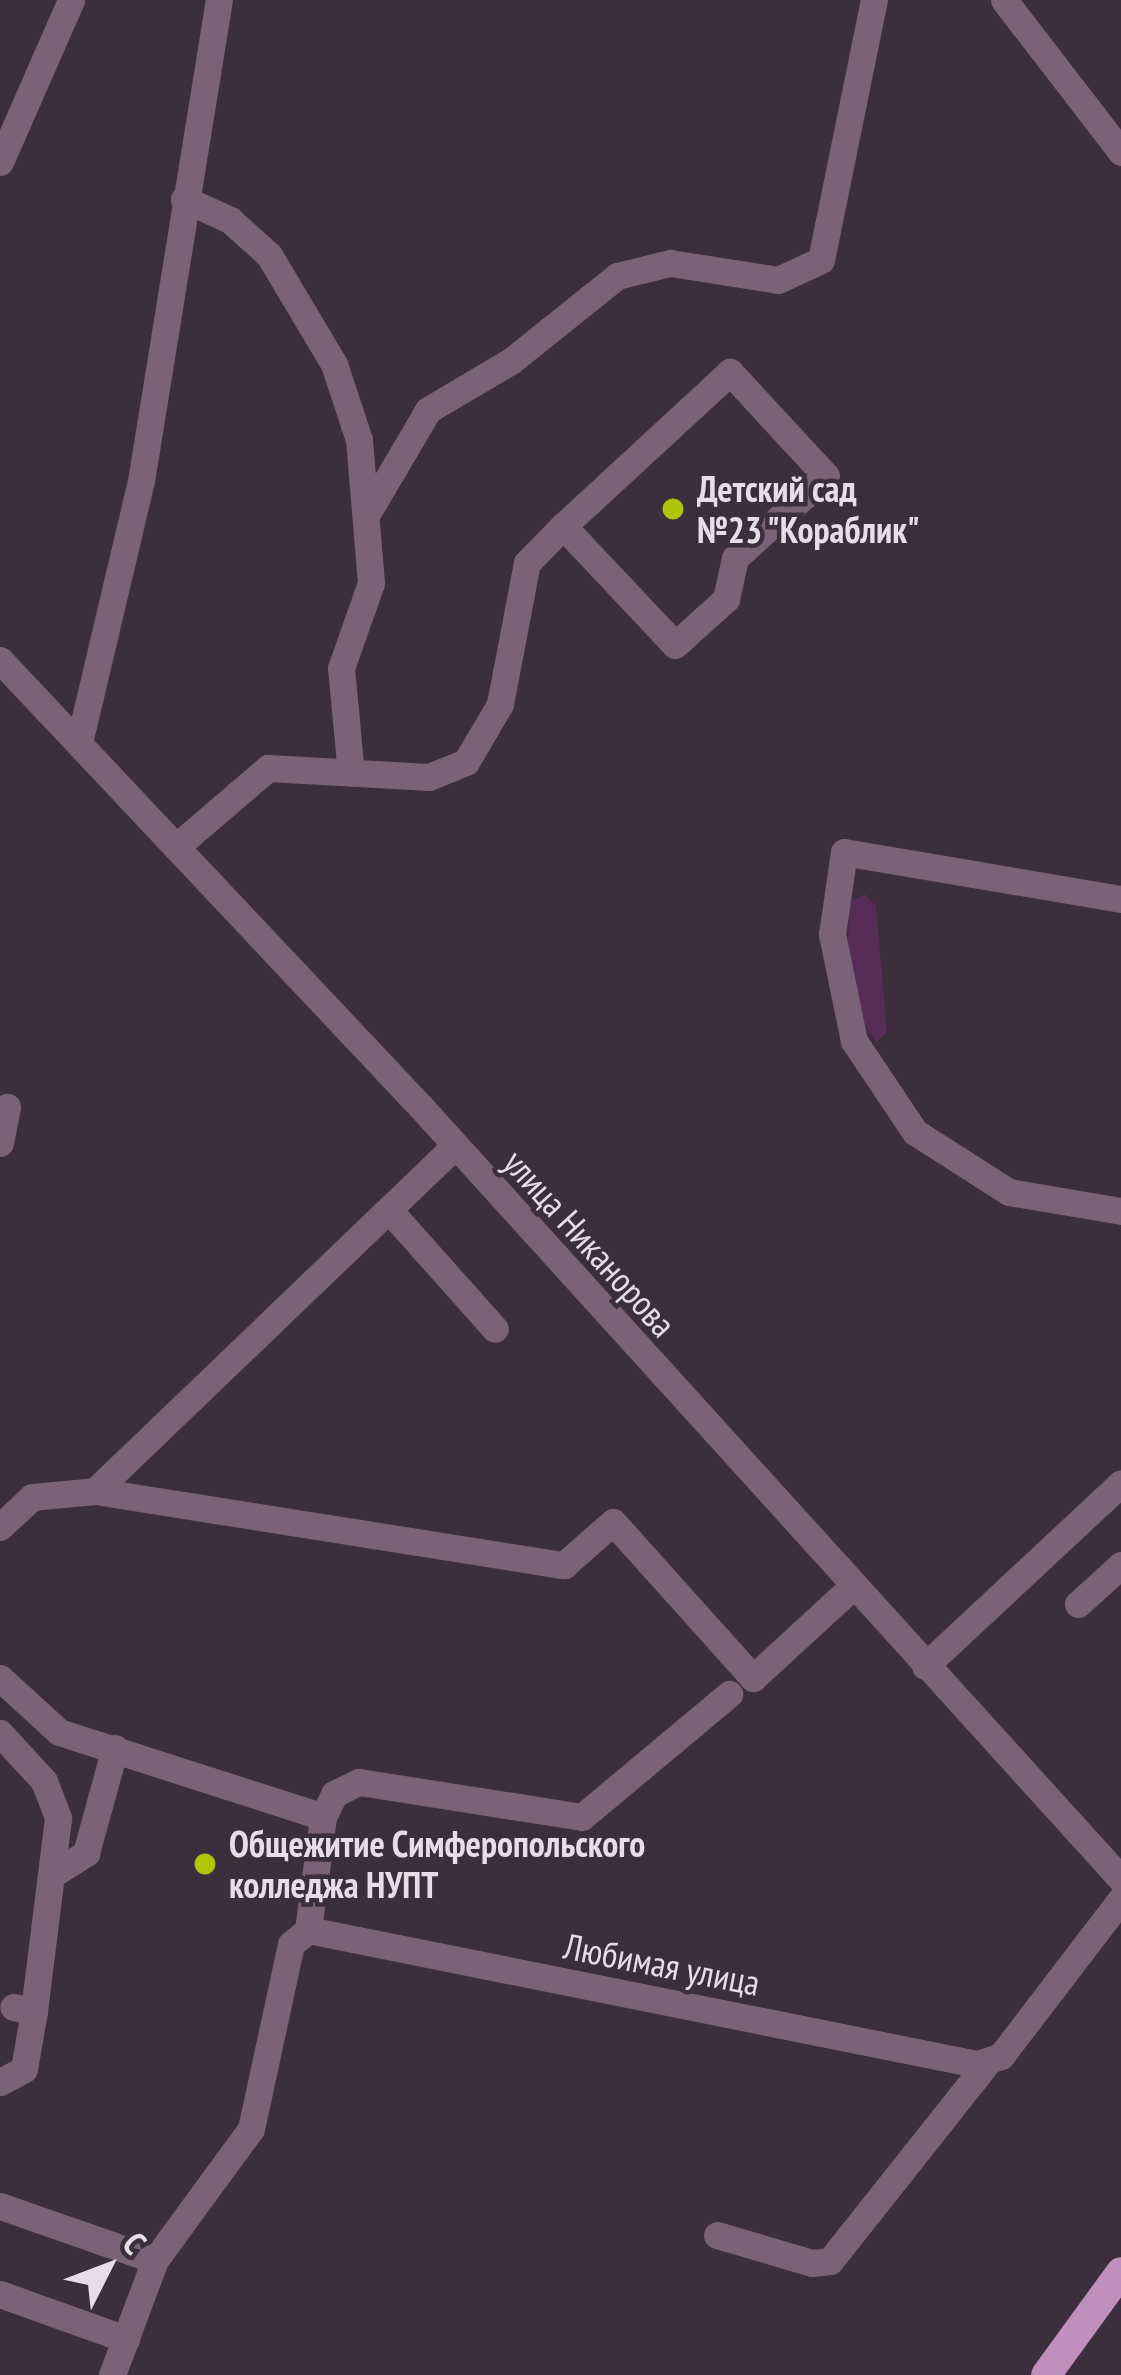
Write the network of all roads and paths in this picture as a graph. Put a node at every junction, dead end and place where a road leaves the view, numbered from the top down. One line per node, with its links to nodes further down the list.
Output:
1 (71, 0): 6 (street)
2 (219, 0): 7 (street)
3 (874, 0): 8 (street)
4 (1004, 0): 5 (street)
5 (1121, 152)
6 (0, 162)
7 (184, 200): 8 (street); 11 (street)
8 (368, 512): 12 (street)
9 (562, 526): 9 (street); 12 (street)
10 (0, 660): 11 (street, улица Никанорова)
11 (79, 743): 13 (street, улица Никанорова)
12 (351, 773): 13 (street)
13 (177, 846): 17 (street, улица Никанорова)
14 (1121, 899): 19 (street)
15 (7, 1108): 16 (street)
16 (0, 1144)
17 (454, 1148): 18 (street); 25 (street, улица Никанорова)
18 (389, 1210): 20 (street); 22 (street)
19 (1121, 1211)
20 (495, 1329)
21 (1121, 1483): 27 (street)
22 (95, 1492): 23 (street); 25 (street)
23 (0, 1527)
24 (1121, 1565): 26 (street)
25 (853, 1586): 27 (street, улица Никанорова)
26 (1078, 1604)
27 (925, 1666): 33 (street, улица Никанорова)
28 (0, 1678): 31 (street)
29 (729, 1694): 32 (street)
30 (0, 1733): 34 (street)
31 (115, 1748): 32 (street); 34 (street)
32 (323, 1816): 36 (street)
33 (1118, 1868)
34 (56, 1872): 38 (street)
35 (1121, 1898): 37 (street)
36 (308, 1930): 37 (street, Любимая улица); 41 (street)
37 (993, 2060): 40 (street)
38 (0, 2082)
39 (0, 2206): 41 (street)
40 (717, 2235)
41 (155, 2260): 44 (street)
42 (1121, 2272): 46 (main road)
43 (0, 2294): 44 (street)
44 (126, 2338): 45 (street)
45 (112, 2375)
46 (1046, 2375)

